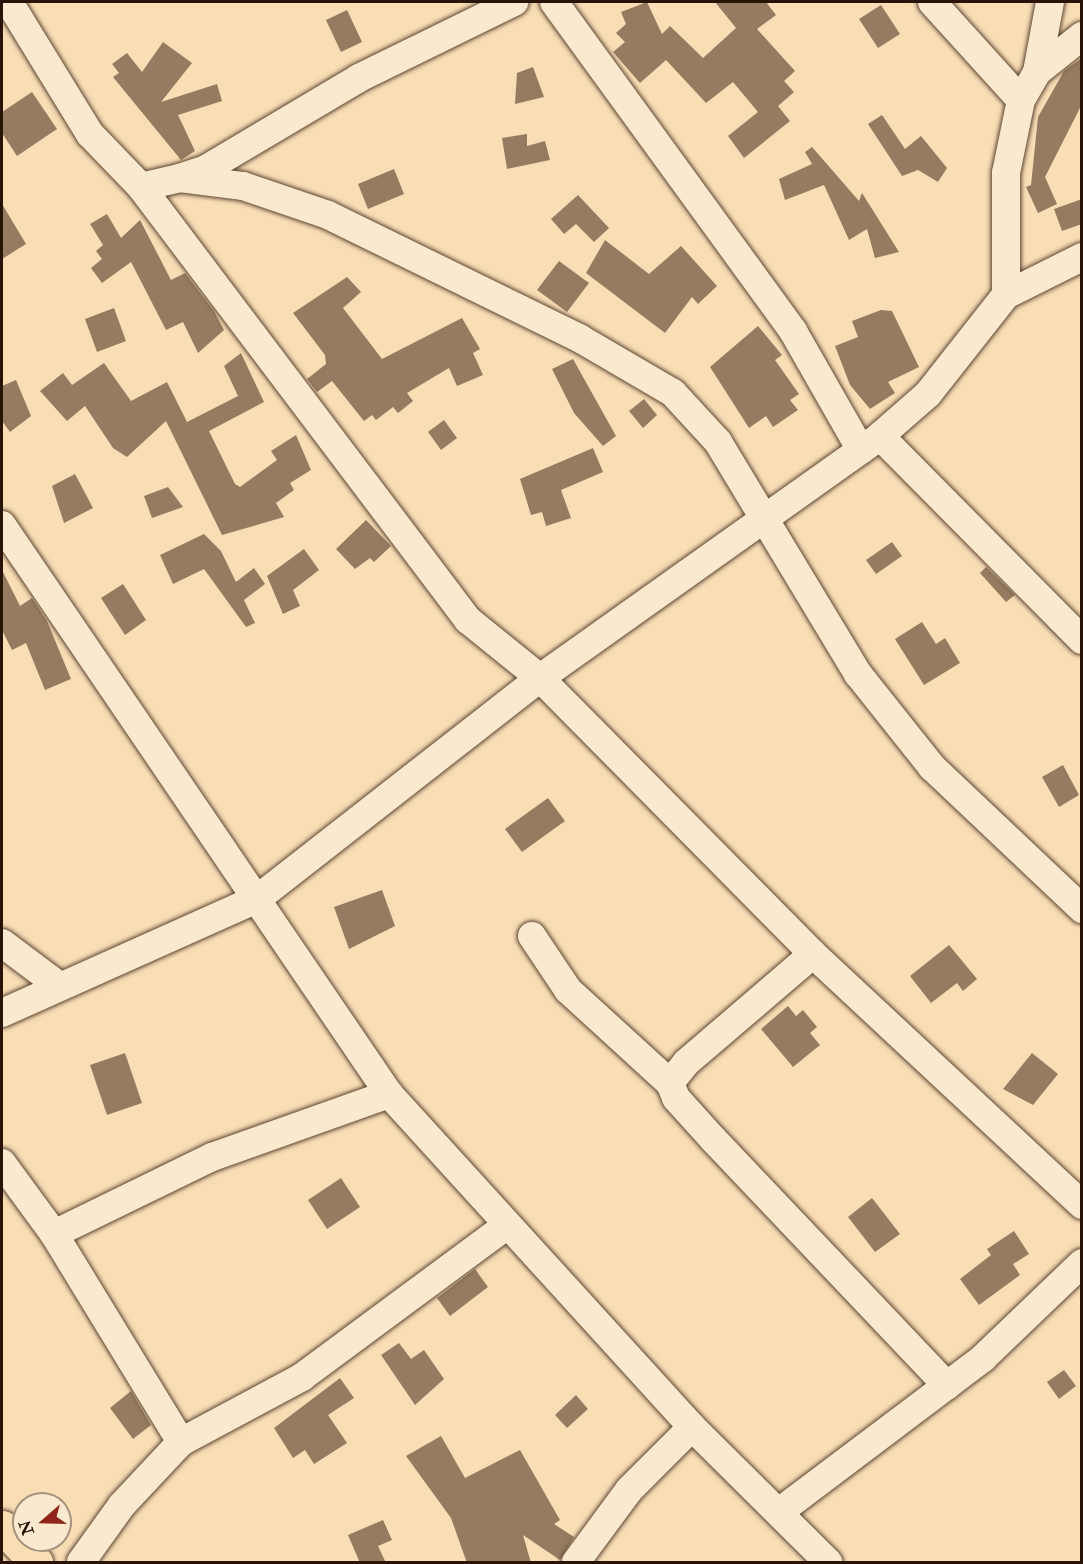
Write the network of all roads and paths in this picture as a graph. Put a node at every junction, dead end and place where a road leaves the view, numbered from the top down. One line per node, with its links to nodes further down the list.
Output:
1 (9, 2): 10 (street)
2 (514, 2): 9 (street)
3 (554, 2): 13 (street)
4 (932, 2): 8 (street)
5 (1050, 2): 7 (street)
6 (1082, 36): 7 (street)
7 (1038, 72): 8 (street)
8 (1021, 100): 12 (street)
9 (180, 178): 10 (street); 14 (street)
10 (141, 187): 17 (street)
11 (1082, 257): 12 (street)
12 (1006, 295): 13 (street)
13 (871, 443): 14 (street); 16 (street)
14 (766, 518): 17 (street); 19 (street)
15 (2, 525): 18 (street)
16 (1082, 640)
17 (540, 678): 18 (street); 22 (street)
18 (257, 899): 23 (street); 26 (street)
19 (1082, 909)
20 (532, 936): 25 (street)
21 (2, 943): 23 (street)
22 (813, 954): 25 (street); 28 (street)
23 (58, 985): 24 (street)
24 (2, 1013)
25 (670, 1083): 32 (street)
26 (389, 1094): 29 (street); 30 (street)
27 (2, 1163): 30 (street)
28 (1082, 1205)
29 (506, 1226): 33 (street); 34 (street)
30 (54, 1234): 34 (street)
31 (1082, 1263): 32 (street)
32 (947, 1386): 35 (street)
33 (692, 1427): 35 (street); 39 (street)
34 (181, 1442): 38 (street)
35 (779, 1512): 40 (street)
36 (2, 1527): 37 (main road)
37 (36, 1563)
38 (81, 1563)
39 (576, 1563)
40 (828, 1563)

